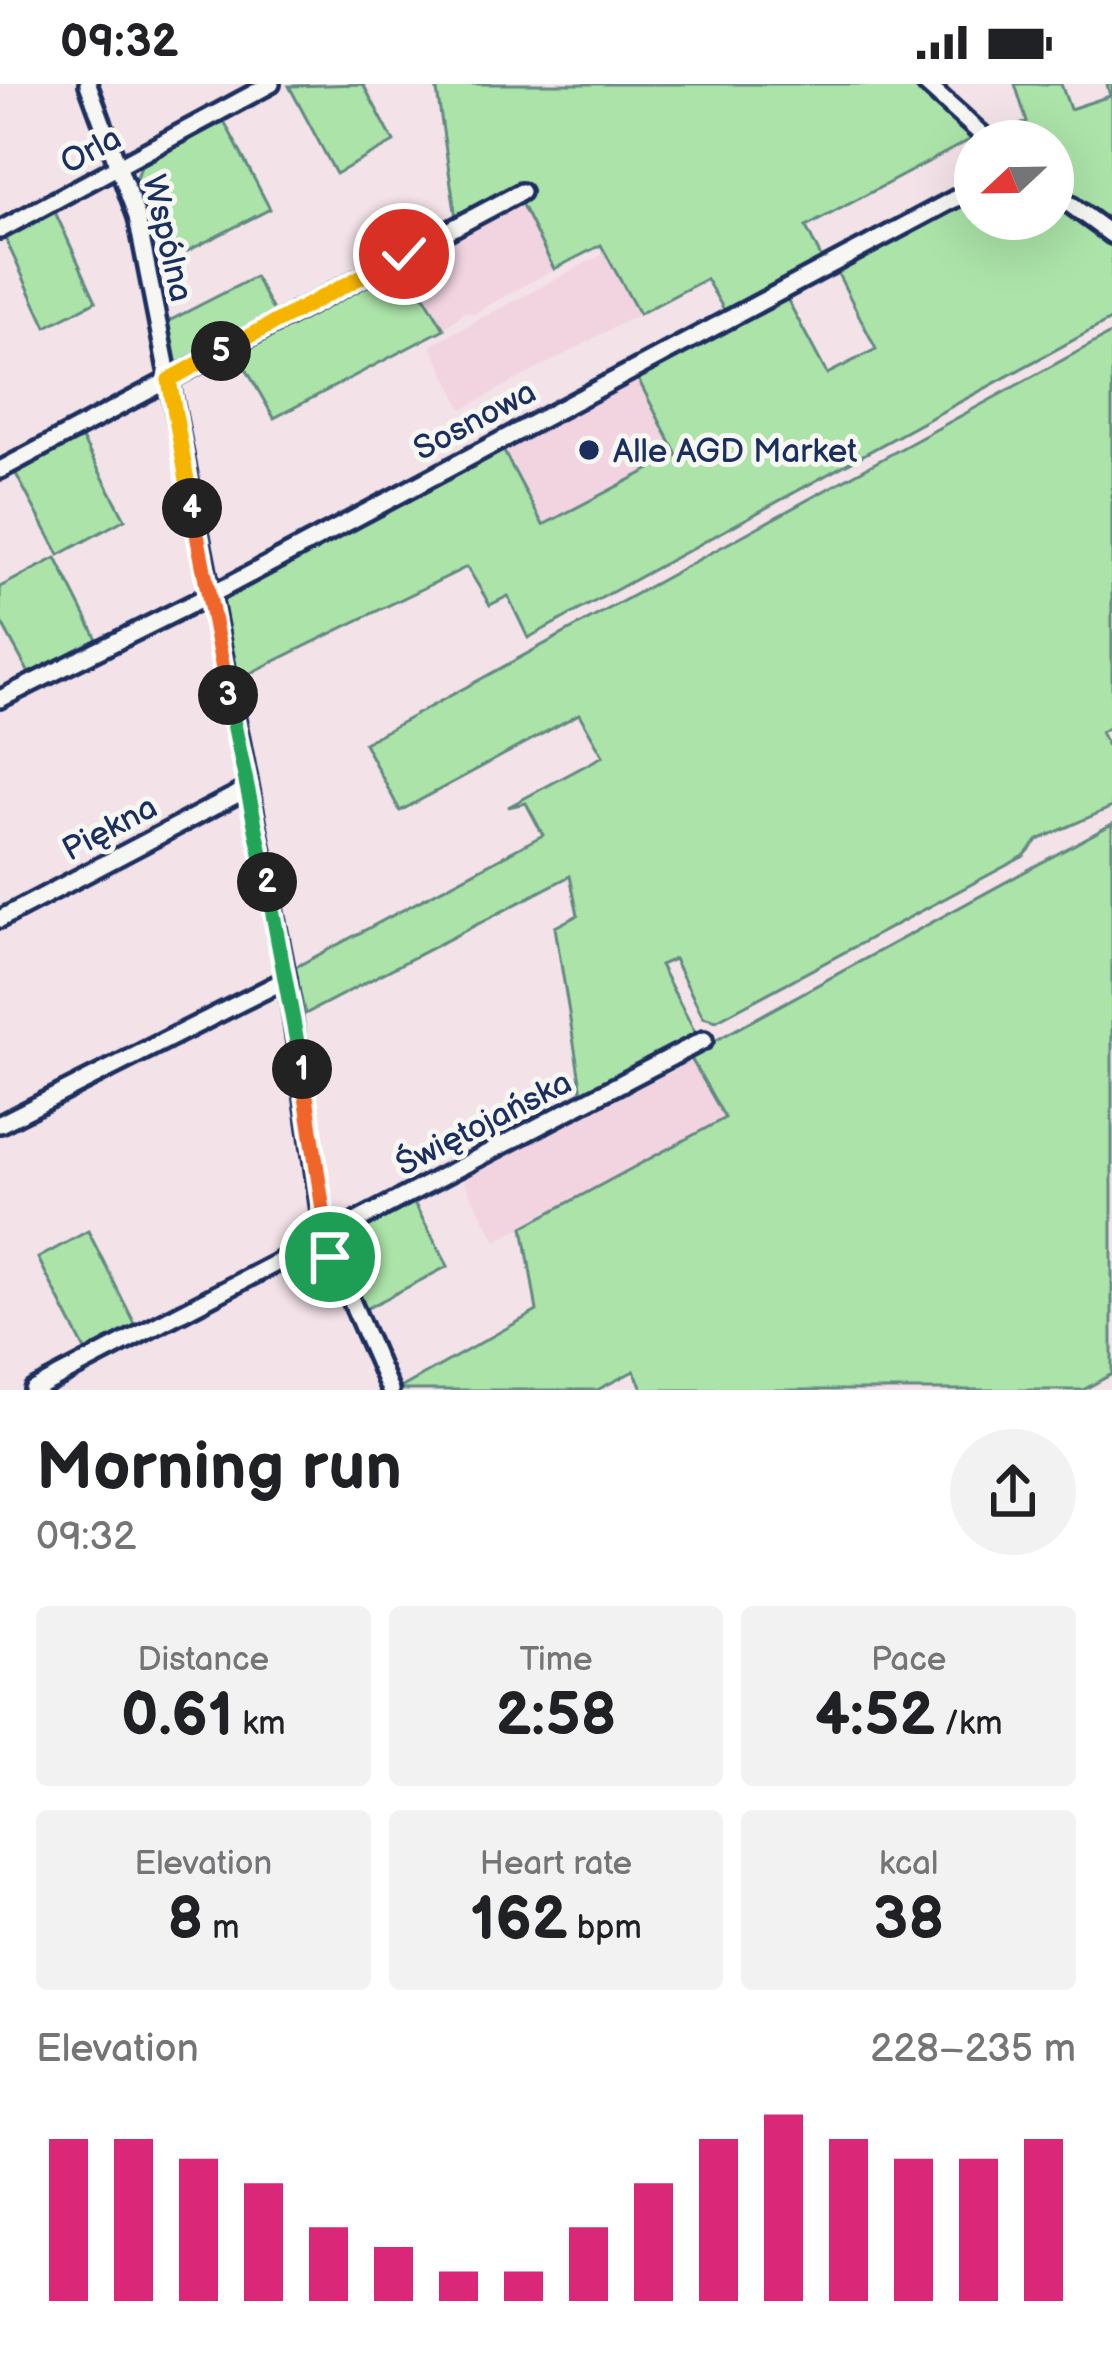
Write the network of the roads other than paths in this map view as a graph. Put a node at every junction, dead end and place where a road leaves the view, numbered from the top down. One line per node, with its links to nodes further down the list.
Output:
1 (88, 84): 5 (street, Wspólna)
2 (271, 84): 5 (street, Orla)
3 (926, 84): 4 (street)
4 (966, 120)
5 (123, 166): 9 (street, Orla); 11 (street, Wspólna)
6 (521, 192): 11 (street)
7 (954, 199): 13 (street, Sosnowa)
8 (1074, 207): 10 (street)
9 (0, 230)
10 (1112, 235)
11 (169, 380): 12 (street); 13 (street, Wspólna)
12 (0, 470)
13 (208, 593): 14 (street, Sosnowa); 15 (street, Wspólna)
14 (0, 699)
15 (247, 789): 16 (street, Piękna); 17 (street, Wspólna)
16 (0, 919)
17 (287, 979): 19 (street); 20 (street, Wspólna)
18 (704, 1040): 20 (street, Świętojańska)
19 (0, 1124)
20 (324, 1238): 21 (street, Wspólna); 22 (street, Świętojańska)
21 (386, 1388)
22 (34, 1390)

